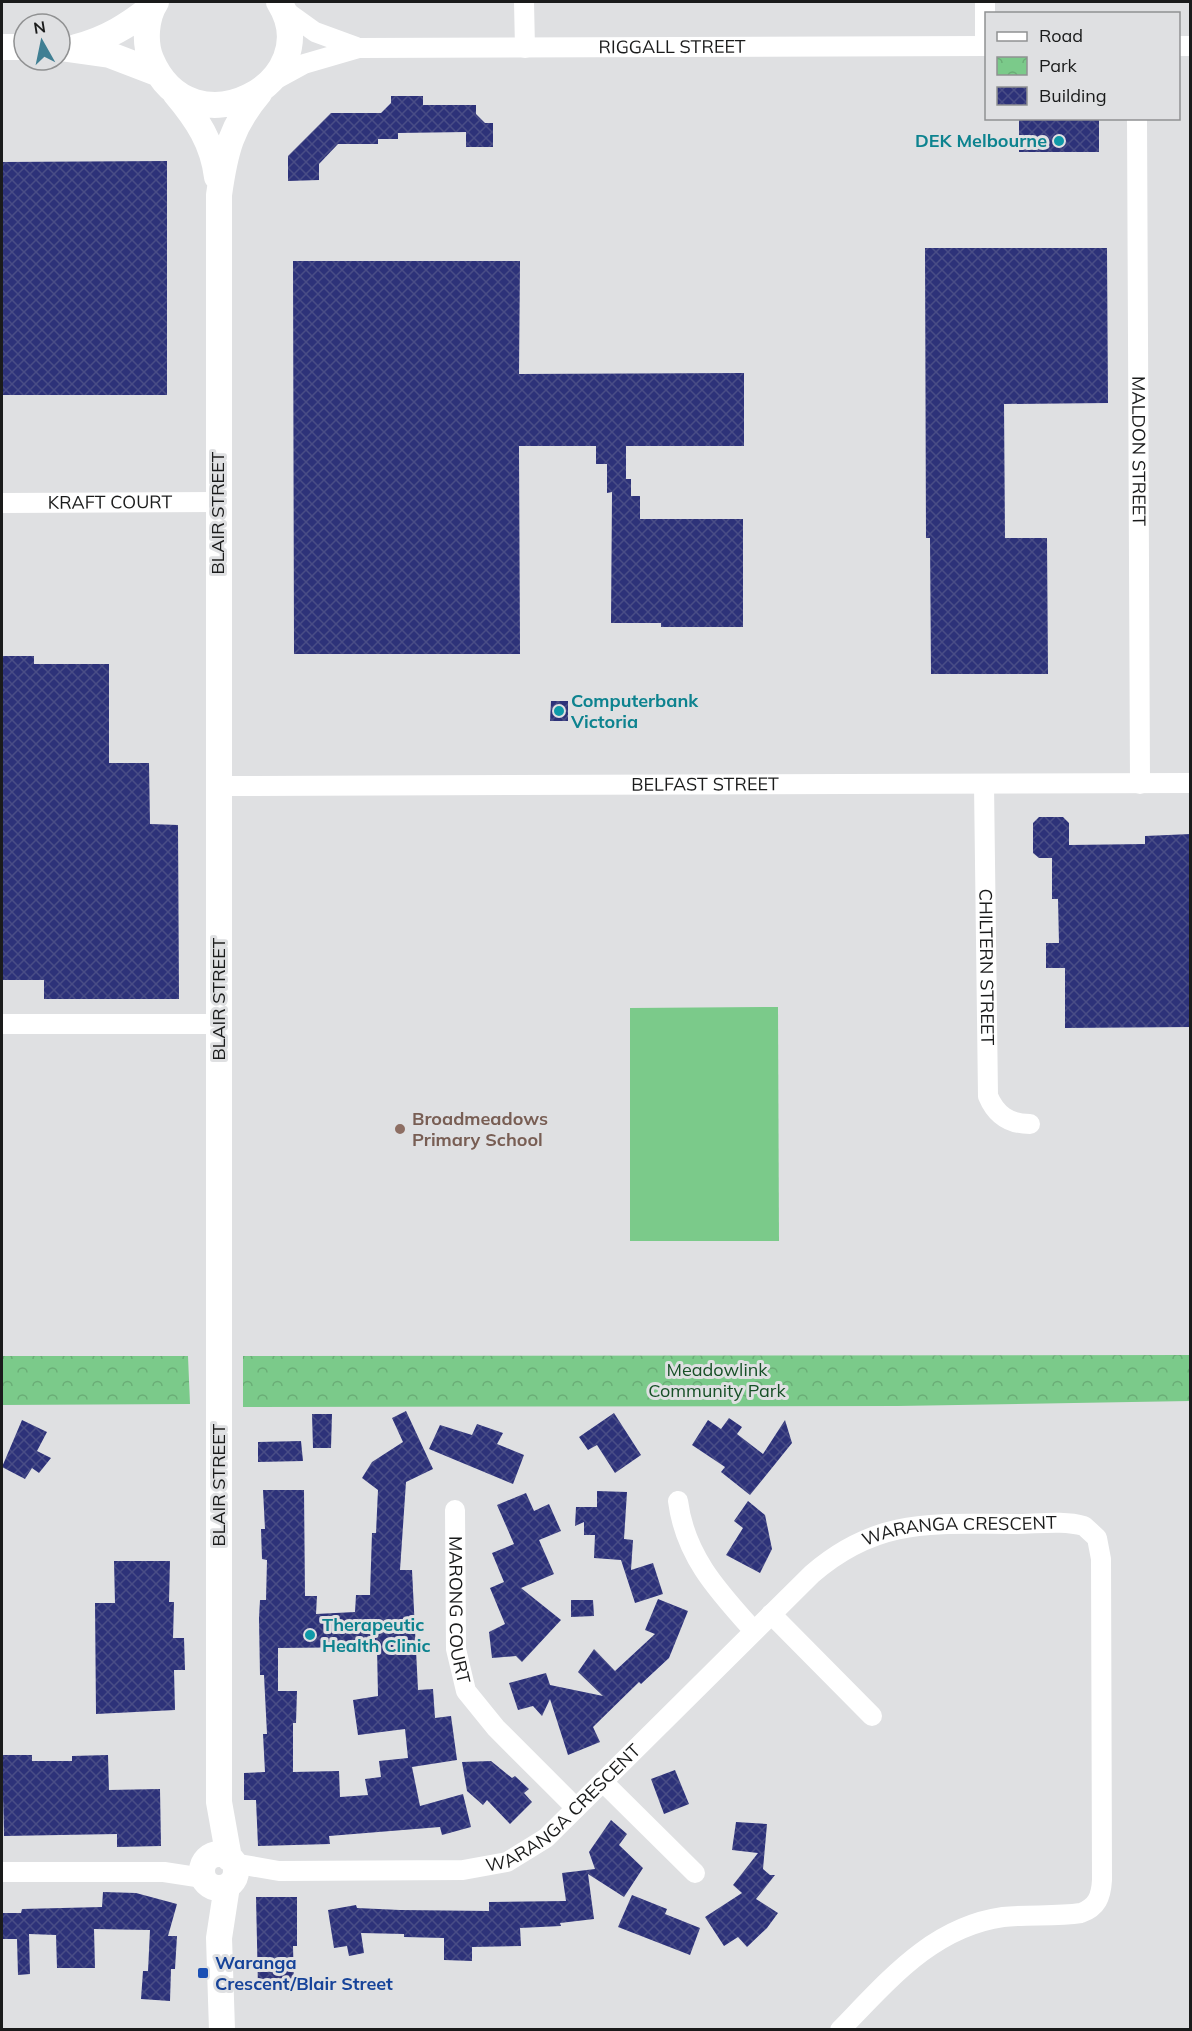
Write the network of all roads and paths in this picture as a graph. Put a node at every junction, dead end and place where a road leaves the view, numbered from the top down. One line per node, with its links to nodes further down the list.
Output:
1 (524, 2): 7 (street)
2 (155, 3): 5 (street); 9 (street, BLAIR STREET)
3 (281, 5): 6 (street, RIGGALL STREET); 10 (street, BLAIR STREET)
4 (985, 46): 7 (street, RIGGALL STREET)
5 (72, 47)
6 (359, 48): 7 (street, RIGGALL STREET); 10 (street, RIGGALL STREET)
7 (525, 48)
8 (72, 49): 9 (street)
9 (165, 82): 10 (street); 12 (street, BLAIR STREET)
10 (265, 87): 12 (street, BLAIR STREET)
11 (1137, 120): 17 (street, MALDON STREET)
12 (219, 195): 13 (street, BLAIR STREET)
13 (218, 502): 14 (street, KRAFT COURT); 18 (street, BLAIR STREET)
14 (2, 503)
15 (1191, 783): 17 (street, BELFAST STREET)
16 (984, 784): 17 (street, BELFAST STREET); 18 (street, BELFAST STREET); 21 (street, CHILTERN STREET)
17 (1140, 784)
18 (219, 786): 20 (street, BLAIR STREET)
19 (2, 1024): 20 (street)
20 (219, 1024): 29 (street, BLAIR STREET)
21 (1030, 1124)
22 (678, 1501): 25 (street)
23 (455, 1510): 28 (street, MARONG COURT)
24 (771, 1614): 25 (street, WARANGA CRESCENT); 26 (street); 35 (street, WARANGA CRESCENT)
25 (754, 1631): 27 (street, WARANGA CRESCENT)
26 (872, 1716)
27 (603, 1782): 28 (street, WARANGA CRESCENT); 31 (street)
28 (576, 1808): 29 (street, WARANGA CRESCENT)
29 (218, 1871): 30 (street, WARANGA CRESCENT); 32 (street, BLAIR STREET)
30 (2, 1872)
31 (695, 1874)
32 (219, 2003): 33 (street, BLAIR STREET); 34 (street, BLAIR STREET)
33 (215, 2030)
34 (222, 2030)
35 (840, 2030)

